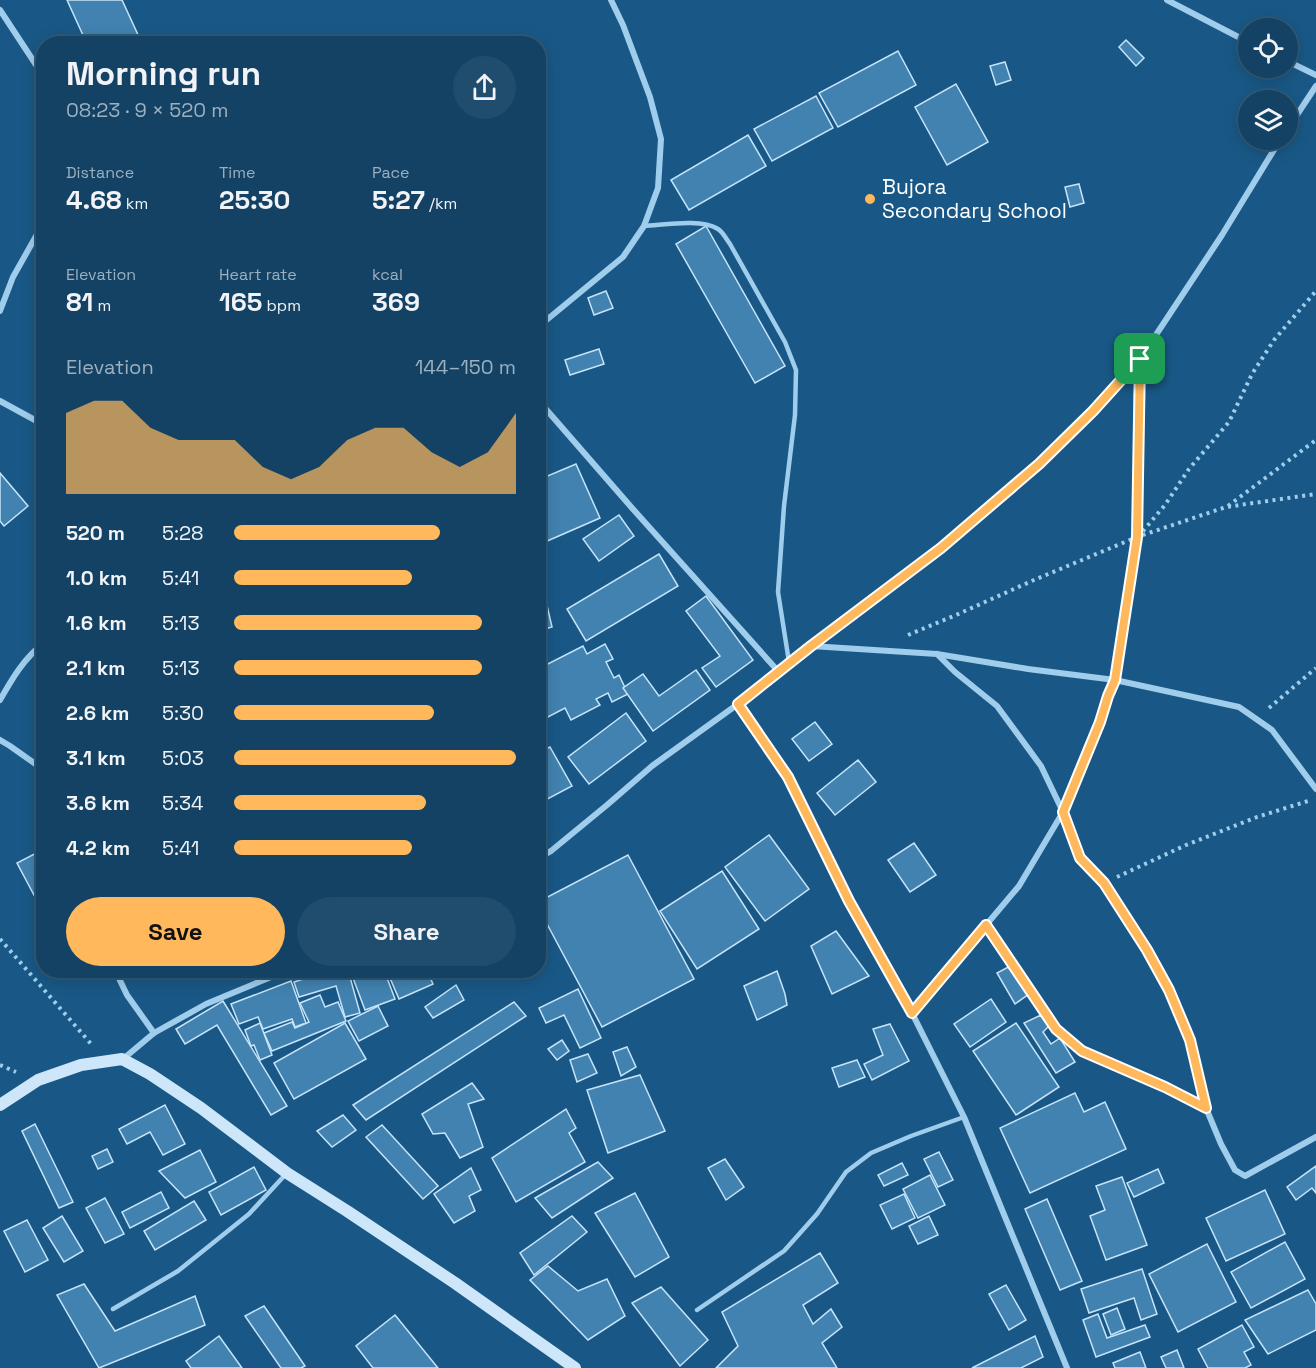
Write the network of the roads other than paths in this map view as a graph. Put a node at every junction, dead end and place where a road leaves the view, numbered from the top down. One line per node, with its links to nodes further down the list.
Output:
1 (611, 0): 11 (street)
2 (1167, 0): 4 (street)
3 (0, 10): 5 (street)
4 (1238, 37)
5 (36, 65)
6 (1298, 66): 7 (street)
7 (1316, 75)
8 (1316, 86): 9 (street)
9 (1298, 113)
10 (1274, 150): 18 (street)
11 (644, 226): 14 (street); 21 (lane)
12 (36, 236): 13 (street)
13 (0, 311)
14 (546, 320)
15 (0, 401): 17 (street)
16 (546, 409): 22 (street)
17 (36, 421)
18 (811, 646): 20 (street); 21 (street)
19 (36, 649): 24 (street)
20 (937, 654): 23 (street); 29 (street)
21 (789, 662): 22 (street)
22 (778, 671): 25 (street)
23 (1115, 680): 28 (street); 29 (street)
24 (0, 700)
25 (738, 704): 30 (street); 33 (street)
26 (0, 740): 27 (street)
27 (36, 764)
28 (1316, 789)
29 (1063, 812): 33 (street); 38 (street)
30 (546, 853)
31 (119, 978): 34 (street)
32 (269, 978): 34 (street)
33 (912, 1013): 37 (street)
34 (154, 1033): 35 (street)
35 (122, 1059): 36 (street); 39 (street)
36 (0, 1106)
37 (964, 1117): 41 (lane); 43 (street)
38 (1316, 1137)
39 (287, 1173): 40 (lane); 42 (street)
40 (113, 1309)
41 (698, 1310)
42 (575, 1368)
43 (1067, 1368)

